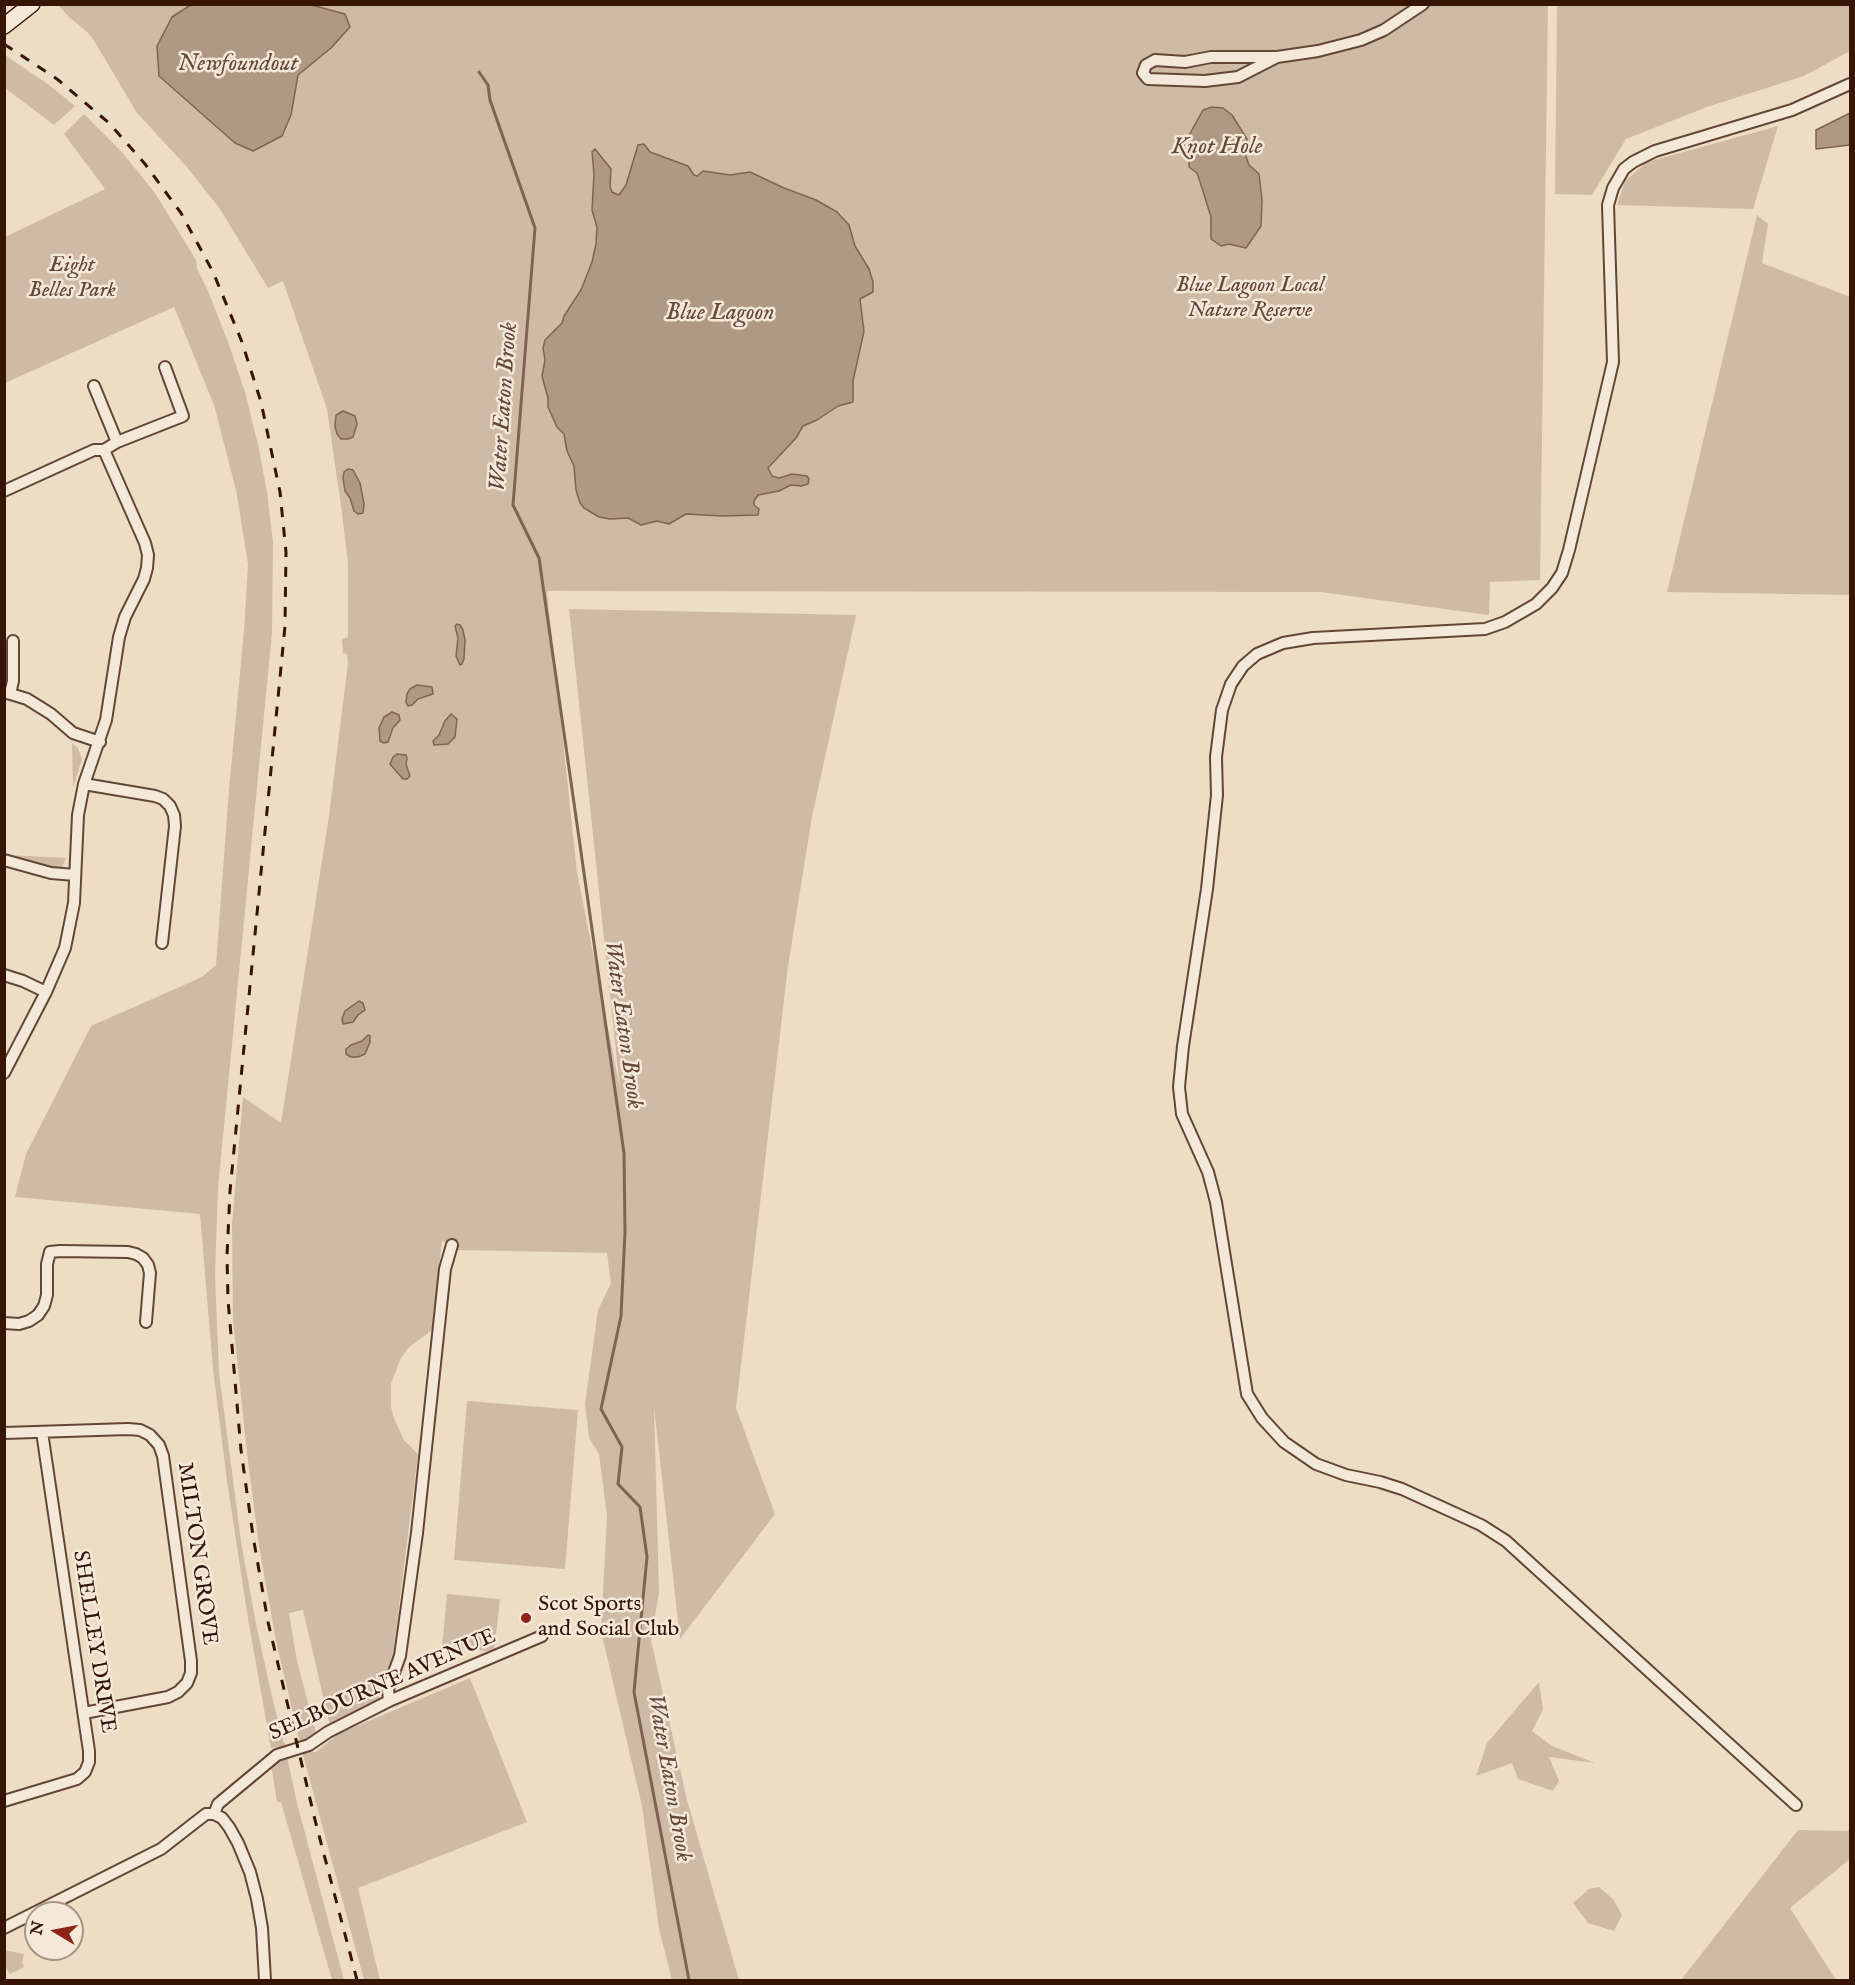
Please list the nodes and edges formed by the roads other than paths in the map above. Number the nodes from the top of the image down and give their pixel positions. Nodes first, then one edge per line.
1 (32, 4) edge
2 (1423, 4) edge
3 (4, 26) edge
4 (1277, 57) junction
5 (1851, 84) edge
6 (165, 366) dead end
7 (94, 387) dead end
8 (117, 442) junction
9 (105, 450) junction
10 (4, 491) edge
11 (13, 641) dead end
12 (7, 693) edge
13 (100, 742) junction
14 (84, 784) junction
15 (4, 860) edge
16 (75, 875) junction
17 (162, 943) dead end
18 (4, 975) edge
19 (46, 992) junction
20 (4, 1073) edge
21 (452, 1245) dead end
22 (146, 1322) dead end
23 (4, 1323) edge
24 (42, 1432) junction
25 (4, 1433) edge
26 (542, 1636) dead end
27 (389, 1701) junction
28 (84, 1713) junction
29 (4, 1801) edge
30 (1796, 1805) dead end
31 (214, 1814) junction
32 (4, 1929) edge
33 (266, 1980) edge

1 - 3 street
2 - 4 street
4 - 4 street
5 - 30 street
6 - 8 street
7 - 8 street
8 - 9 street
9 - 10 street
9 - 13 street
11 - 12 street
12 - 13 street
13 - 14 street
14 - 16 street
14 - 17 street
15 - 16 street
16 - 19 street
18 - 19 street
19 - 20 street
21 - 27 street
22 - 23 street
24 - 25 street, MILTON GROVE
24 - 28 street, SHELLEY DRIVE
24 - 28 street, MILTON GROVE
26 - 27 street, SELBOURNE AVENUE
27 - 31 street, SELBOURNE AVENUE
28 - 29 street, SHELLEY DRIVE
31 - 32 street, SELBOURNE AVENUE
31 - 33 street

